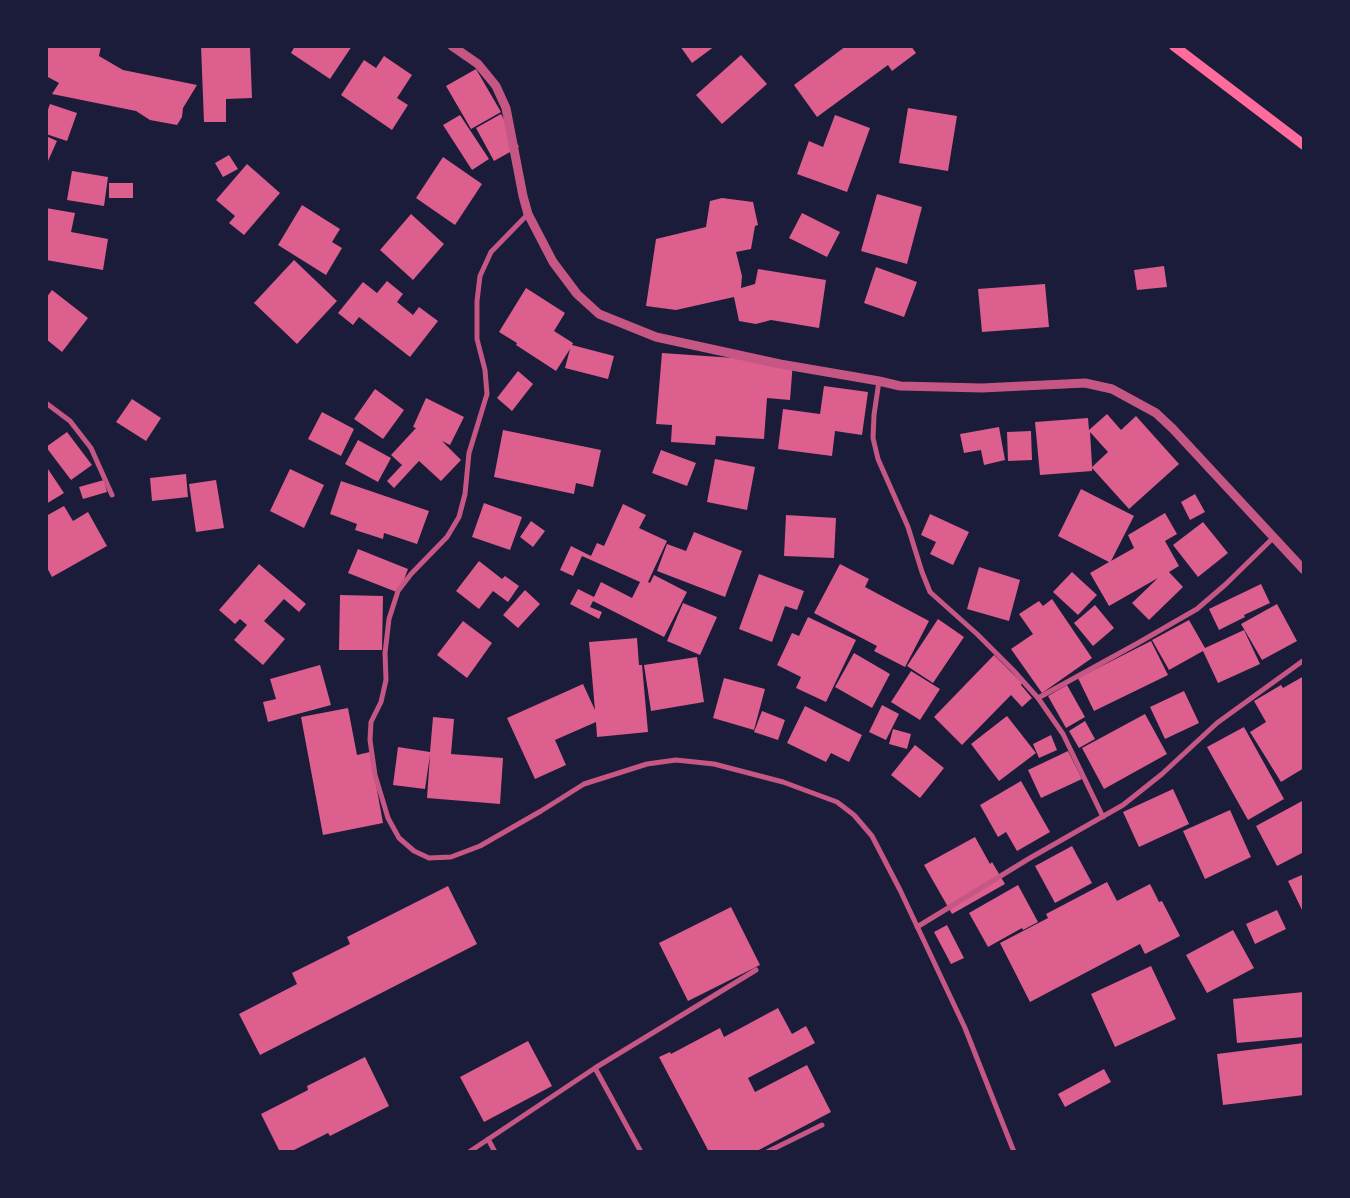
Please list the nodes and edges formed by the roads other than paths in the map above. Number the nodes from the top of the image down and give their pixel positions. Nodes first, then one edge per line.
1 (452, 46) edge
2 (1174, 46) edge
3 (1304, 145) edge
4 (528, 214) junction
5 (879, 381) junction
6 (46, 403) edge
7 (112, 495) dead end
8 (1274, 537) junction
9 (1304, 570) edge
10 (1304, 660) edge
11 (1038, 698) junction
12 (1103, 817) junction
13 (917, 927) junction
14 (756, 970) dead end
15 (595, 1068) junction
16 (822, 1125) dead end
17 (488, 1139) junction
18 (469, 1152) edge
19 (495, 1152) edge
20 (641, 1152) edge
21 (767, 1152) edge
22 (1014, 1152) edge

1 - 4 street
2 - 3 main road
4 - 5 street
4 - 13 street
5 - 8 street
5 - 11 street
6 - 7 street
8 - 9 street
8 - 11 street
10 - 12 street
11 - 12 street
12 - 13 street
13 - 22 street
14 - 15 street
15 - 17 street
15 - 20 street
16 - 21 street
17 - 18 street
17 - 19 street

